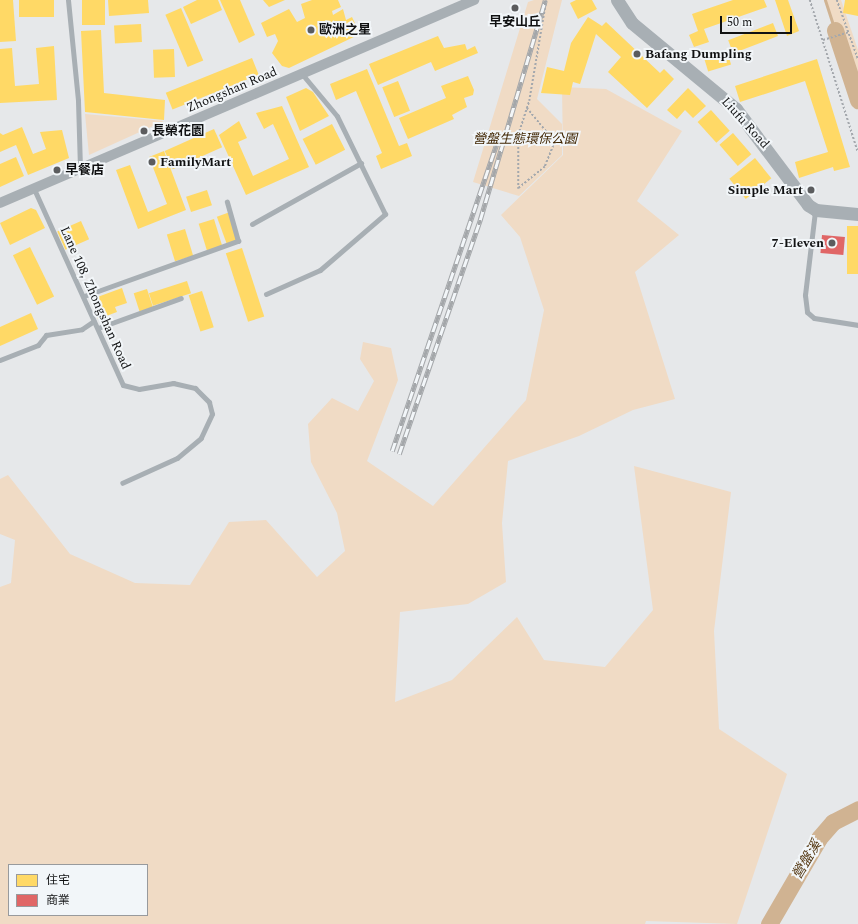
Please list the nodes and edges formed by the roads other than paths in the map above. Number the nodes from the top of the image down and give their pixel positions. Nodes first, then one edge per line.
1 (68, 0) edge
2 (474, 0) edge
3 (617, 0) edge
4 (454, 4) edge
5 (302, 74) junction
6 (361, 163) junction
7 (80, 168) junction
8 (34, 189) junction
9 (228, 202) dead end
10 (0, 203) edge
11 (816, 210) junction
12 (858, 214) edge
13 (252, 224) dead end
14 (266, 294) dead end
15 (84, 296) junction
16 (181, 298) dead end
17 (94, 321) junction
18 (858, 325) edge
19 (98, 328) junction
20 (0, 360) edge
21 (122, 483) dead end

1 - 7 lane
2 - 4 street, Zhongshan Road
3 - 11 street, Liufu Road
4 - 5 street, Zhongshan Road
5 - 6 lane
5 - 7 street, Zhongshan Road
6 - 13 lane
6 - 14 lane
7 - 8 street, Zhongshan Road
8 - 10 street, Zhongshan Road
8 - 15 lane, Lane 108, Zhongshan Road
9 - 15 lane
11 - 12 street
11 - 18 lane
15 - 17 lane, Lane 108, Zhongshan Road
16 - 19 lane
17 - 19 lane, Lane 108, Zhongshan Road
17 - 20 lane
19 - 21 lane, Lane 108, Zhongshan Road

